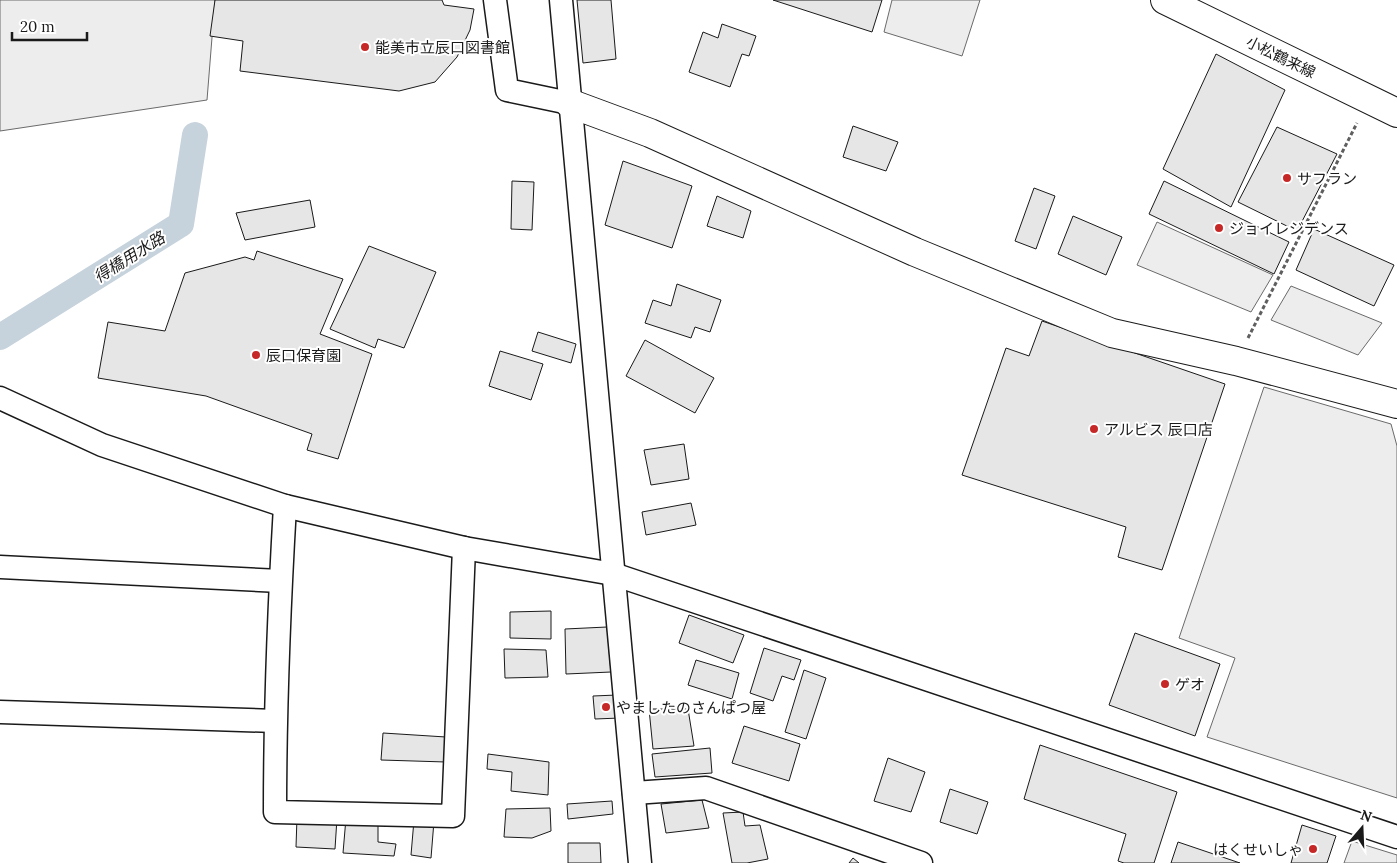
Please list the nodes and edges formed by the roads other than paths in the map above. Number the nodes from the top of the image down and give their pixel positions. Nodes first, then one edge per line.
1 (495, 0) edge
2 (561, 0) edge
3 (1165, 0) edge
4 (569, 102) junction
5 (1397, 113) edge
6 (0, 398) edge
7 (1397, 404) edge
8 (285, 506) junction
9 (464, 548) junction
10 (0, 567) edge
11 (613, 574) junction
12 (280, 580) junction
13 (0, 712) edge
14 (275, 721) junction
15 (634, 793) junction
16 (1397, 838) edge
17 (640, 863) edge
18 (921, 863) edge

1 - 4 street
2 - 4 street
3 - 5 street, 小松鶴来線
4 - 7 street
4 - 11 street
6 - 8 street
8 - 9 street
8 - 12 street
9 - 11 street
9 - 14 street
10 - 12 street
11 - 15 street
11 - 16 street
12 - 14 street
13 - 14 street
15 - 17 street
15 - 18 street

